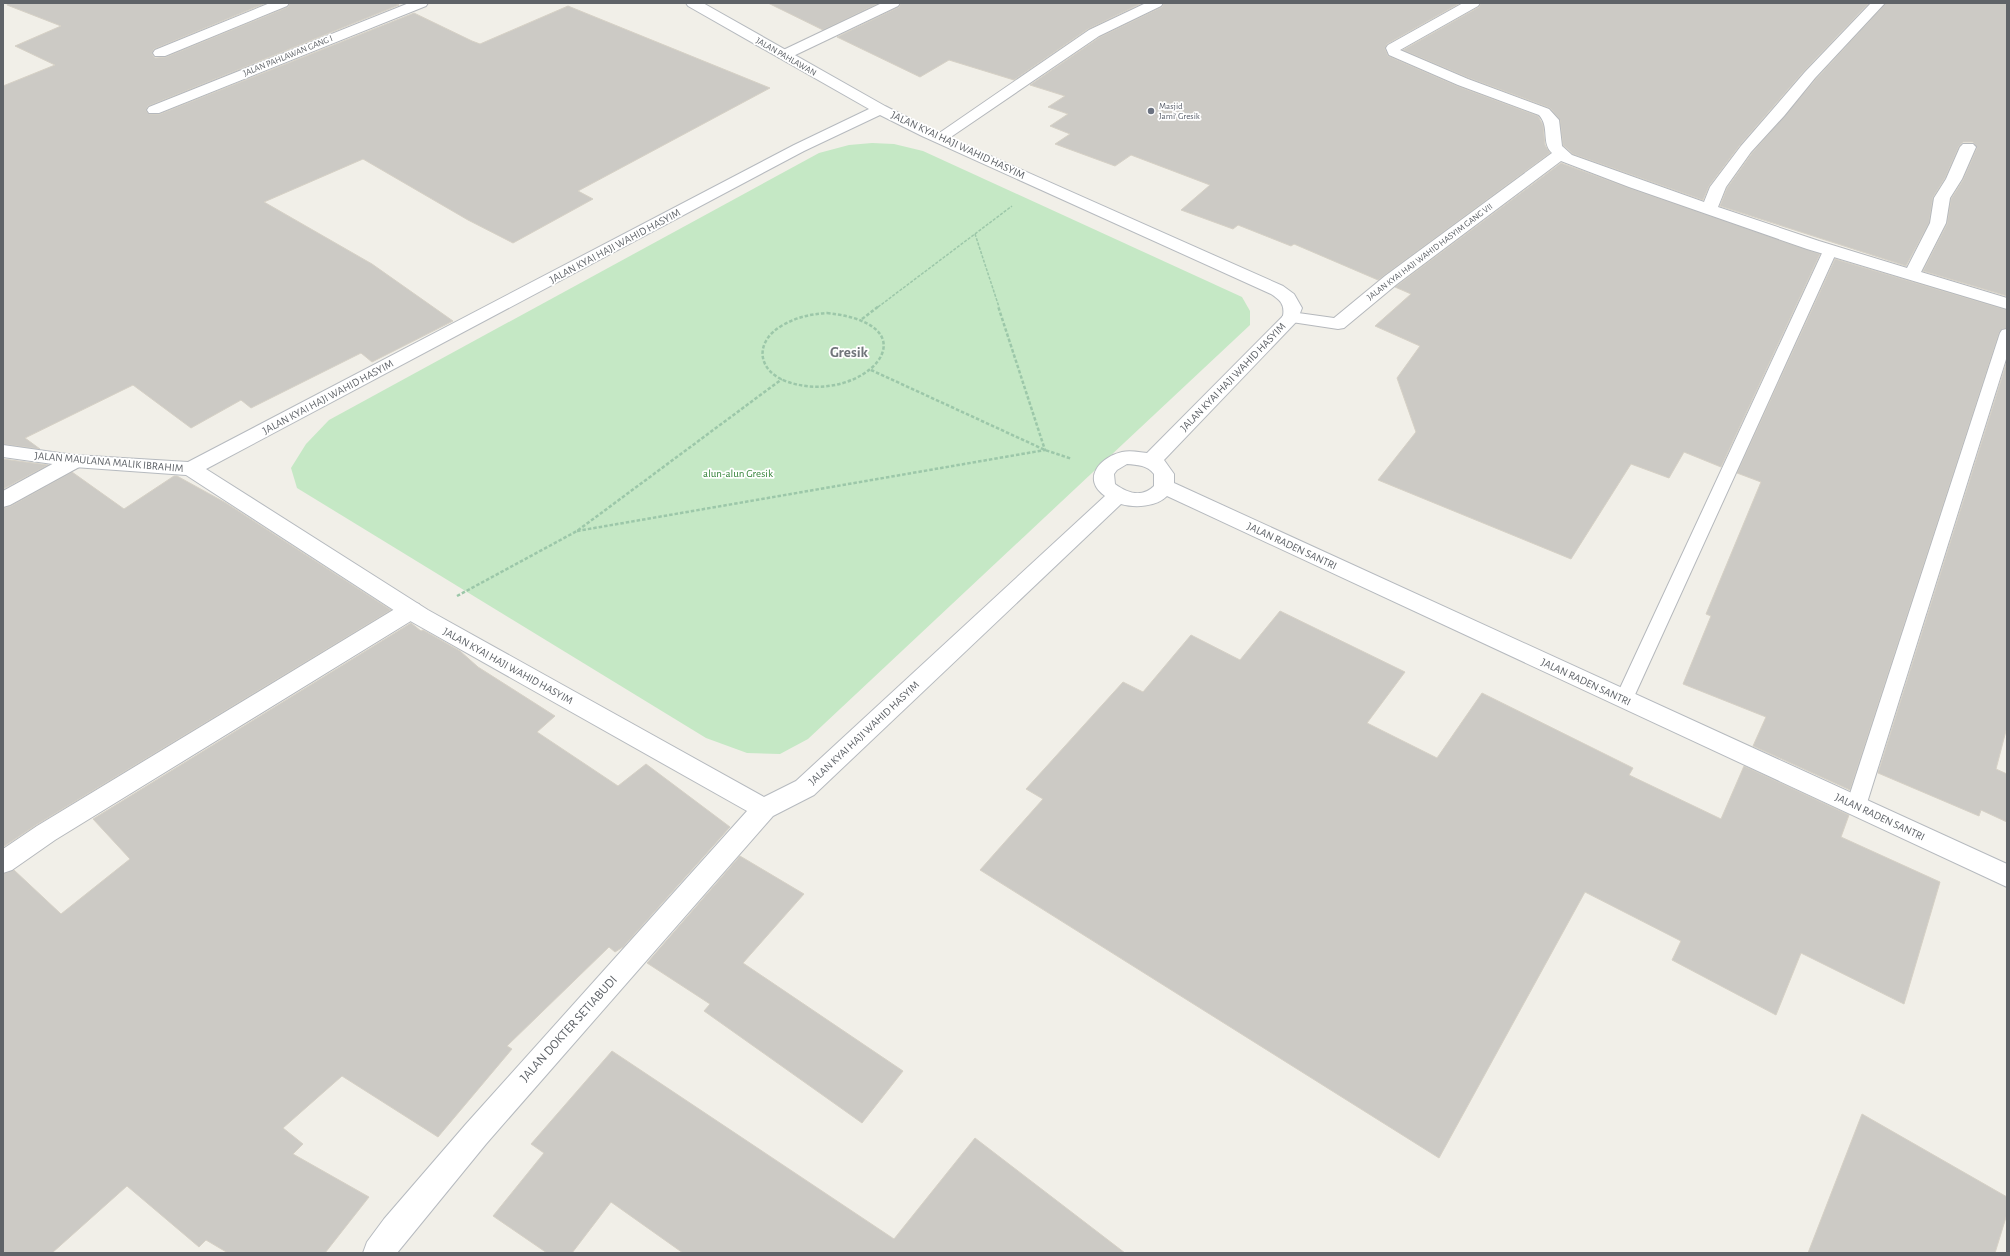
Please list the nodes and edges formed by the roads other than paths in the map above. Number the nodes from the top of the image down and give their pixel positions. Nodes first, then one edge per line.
1 (282, 3) edge
2 (421, 3) edge
3 (693, 3) edge
4 (893, 3) edge
5 (1156, 3) edge
6 (1473, 3) edge
7 (1878, 3) edge
8 (160, 53) dead end
9 (784, 55) junction
10 (880, 109) junction
11 (154, 110) dead end
12 (940, 138) junction
13 (1968, 147) dead end
14 (1560, 154) junction
15 (1710, 210) junction
16 (1830, 251) junction
17 (1911, 275) junction
18 (2007, 304) edge
19 (1291, 318) junction
20 (2007, 333) edge
21 (3, 451) edge
22 (74, 461) junction
23 (1151, 461) junction
24 (191, 469) junction
25 (1165, 487) junction
26 (1117, 496) junction
27 (3, 500) edge
28 (416, 613) junction
29 (1624, 699) junction
30 (1856, 806) junction
31 (764, 809) junction
32 (3, 862) edge
33 (2007, 876) edge
34 (378, 1253) edge

1 - 8 street
2 - 11 street, JALAN PAHLAWAN GANG I
3 - 9 street, JALAN PAHLAWAN
4 - 9 street
5 - 12 street
6 - 14 street
7 - 15 street
9 - 10 street, JALAN PAHLAWAN
10 - 12 street, JALAN KYAI HAJI WAHID HASYIM
10 - 24 street, JALAN KYAI HAJI WAHID HASYIM
12 - 19 street, JALAN KYAI HAJI WAHID HASYIM
13 - 17 street
14 - 15 street
14 - 19 street, JALAN KYAI HAJI WAHID HASYIM GANG VII
15 - 16 street
16 - 17 street
16 - 29 lane
17 - 18 street
19 - 23 street, JALAN KYAI HAJI WAHID HASYIM
20 - 30 lane
21 - 22 street, JALAN MAULANA MALIK IBRAHIM
22 - 24 street, JALAN MAULANA MALIK IBRAHIM
22 - 27 street
23 - 25 street
23 - 26 street
24 - 28 street, JALAN KYAI HAJI WAHID HASYIM
25 - 26 street
25 - 29 street, JALAN RADEN SANTRI
26 - 31 street, JALAN KYAI HAJI WAHID HASYIM
28 - 31 street, JALAN KYAI HAJI WAHID HASYIM
28 - 32 street
29 - 30 street, JALAN RADEN SANTRI
30 - 33 street, JALAN RADEN SANTRI
31 - 34 street, JALAN DOKTER SETIABUDI

